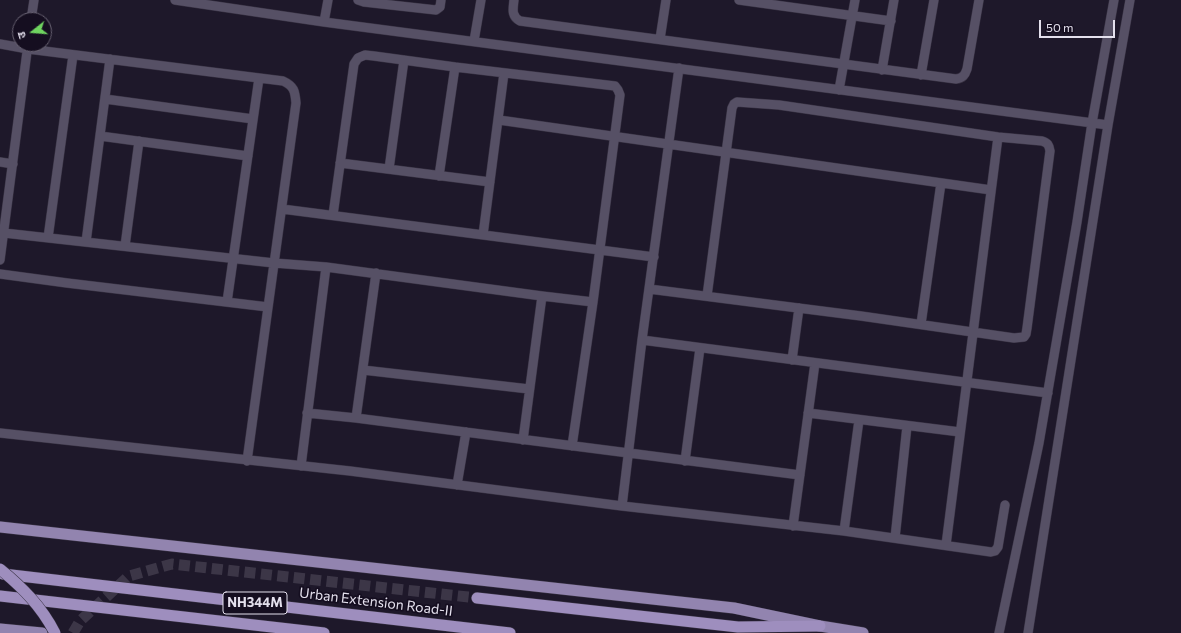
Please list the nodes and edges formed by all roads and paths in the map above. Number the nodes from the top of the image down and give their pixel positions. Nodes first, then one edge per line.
1 (34, 0) edge
2 (175, 0) edge
3 (328, 0) edge
4 (358, 0) edge
5 (441, 0) edge
6 (481, 0) edge
7 (514, 0) edge
8 (666, 0) edge
9 (739, 0) edge
10 (855, 0) edge
11 (894, 0) edge
12 (934, 0) edge
13 (979, 0) edge
14 (1114, 0) edge
15 (1130, 0) edge
16 (32, 12) edge
17 (852, 15) junction
18 (891, 21) junction
19 (324, 22) junction
20 (660, 39) junction
21 (474, 41) junction
22 (0, 44) edge
23 (12, 45) edge
24 (52, 51) edge
25 (27, 52) edge
26 (73, 55) junction
27 (110, 59) junction
28 (404, 60) junction
29 (843, 65) junction
30 (455, 67) junction
31 (679, 68) junction
32 (882, 70) junction
33 (504, 73) junction
34 (921, 75) junction
35 (259, 78) junction
36 (839, 90) junction
37 (105, 99) junction
38 (253, 119) junction
39 (499, 120) junction
40 (1092, 123) junction
41 (1108, 125) junction
42 (100, 136) junction
43 (614, 136) junction
44 (998, 137) junction
45 (139, 141) junction
46 (669, 144) junction
47 (726, 153) junction
48 (248, 156) junction
49 (0, 162) edge
50 (340, 163) junction
51 (13, 164) junction
52 (389, 169) junction
53 (439, 176) junction
54 (490, 182) junction
55 (941, 183) junction
56 (991, 190) junction
57 (4, 206) edge
58 (282, 209) junction
59 (333, 215) junction
60 (4, 233) junction
61 (483, 235) junction
62 (48, 238) junction
63 (86, 242) junction
64 (125, 246) junction
65 (599, 250) junction
66 (654, 257) junction
67 (234, 258) junction
68 (0, 260) edge
69 (274, 262) junction
70 (326, 266) junction
71 (376, 273) junction
72 (0, 274) edge
73 (649, 289) junction
74 (542, 296) junction
75 (707, 296) junction
76 (227, 302) junction
77 (593, 302) junction
78 (268, 307) junction
79 (799, 308) junction
80 (921, 324) junction
81 (973, 332) junction
82 (642, 340) junction
83 (700, 348) junction
84 (792, 360) junction
85 (815, 363) junction
86 (363, 370) junction
87 (966, 383) junction
88 (529, 389) junction
89 (1048, 393) junction
90 (307, 413) junction
91 (808, 413) junction
92 (356, 418) junction
93 (859, 420) junction
94 (907, 426) junction
95 (466, 432) junction
96 (960, 432) junction
97 (0, 433) edge
98 (523, 440) junction
99 (572, 446) junction
100 (629, 454) junction
101 (247, 461) junction
102 (685, 461) junction
103 (301, 466) junction
104 (800, 475) junction
105 (457, 485) junction
106 (1004, 505) dead end
107 (622, 506) junction
108 (793, 526) junction
109 (0, 527) edge
110 (844, 531) junction
111 (895, 538) junction
112 (946, 545) junction
113 (0, 569) edge
114 (0, 574) edge
115 (0, 596) edge
116 (477, 598) tunnel mouth
117 (820, 626) junction
118 (738, 627) junction
119 (0, 629) edge
120 (42, 633) edge
121 (55, 633) edge
122 (324, 633) edge
123 (510, 633) edge
124 (772, 633) edge
125 (863, 633) edge
126 (999, 633) edge
127 (1028, 633) edge

1 - 16 street
2 - 19 street
3 - 19 street
4 - 5 street
6 - 21 street
7 - 20 street
8 - 20 street
9 - 17 street
10 - 17 street
11 - 18 street
12 - 34 street
13 - 34 street
14 - 40 street
15 - 41 street
17 - 18 street
17 - 29 street
18 - 32 street
19 - 21 street
20 - 29 street
21 - 31 street
22 - 23 street
24 - 26 street
25 - 51 street
26 - 27 street
26 - 62 street
27 - 35 street
27 - 37 street
28 - 30 street
28 - 50 street
28 - 52 street
29 - 32 street
29 - 36 street
30 - 33 street
30 - 53 street
31 - 36 street
31 - 46 street
32 - 34 street
33 - 39 street
33 - 43 street
35 - 38 street
35 - 58 street
36 - 40 street
37 - 38 street
37 - 42 street
38 - 48 street
39 - 43 street
39 - 54 street
40 - 41 street
40 - 89 street
41 - 127 street
42 - 45 street
42 - 63 street
43 - 46 street
43 - 65 street
44 - 47 street
44 - 56 street
44 - 81 street
45 - 48 street
45 - 64 street
46 - 47 street
46 - 66 street
47 - 55 street
47 - 75 street
48 - 67 street
49 - 51 street
50 - 52 street
50 - 59 street
51 - 57 street
52 - 53 street
53 - 54 street
54 - 61 street
55 - 56 street
55 - 80 street
56 - 81 street
57 - 60 street
58 - 59 street
58 - 69 street
59 - 61 street
60 - 62 street
60 - 68 street
61 - 65 street
62 - 63 street
63 - 64 street
64 - 67 street
65 - 66 street
65 - 77 street
66 - 73 street
67 - 69 street
67 - 76 street
69 - 70 street
69 - 78 street
70 - 71 street
70 - 90 street
71 - 74 street
71 - 86 street
72 - 76 street
73 - 75 street
73 - 82 street
74 - 77 street
74 - 88 street
75 - 79 street
76 - 78 street
77 - 99 street
78 - 101 street
79 - 80 street
79 - 84 street
80 - 81 street
81 - 87 street
82 - 83 street
82 - 100 street
83 - 84 street
83 - 102 street
84 - 85 street
85 - 87 street
85 - 91 street
86 - 88 street
86 - 92 street
87 - 89 street
87 - 96 street
88 - 98 street
89 - 126 street
90 - 92 street
90 - 103 street
91 - 93 street
91 - 104 street
92 - 95 street
93 - 94 street
93 - 110 street
94 - 96 street
94 - 111 street
95 - 98 street
95 - 105 street
96 - 112 street
97 - 101 street
98 - 99 street
99 - 100 street
100 - 102 street
100 - 107 street
101 - 103 street
102 - 104 street
103 - 105 street
104 - 108 street
105 - 107 street
106 - 112 street
107 - 108 street
108 - 110 street
109 - 117 main road
110 - 111 street
111 - 112 street
113 - 121 highway, bridge
114 - 123 highway, Urban Extension Road-II / NH344M
115 - 122 highway, NH344M
116 - 118 highway
117 - 118 highway
117 - 125 main road
118 - 124 highway
119 - 120 main road

